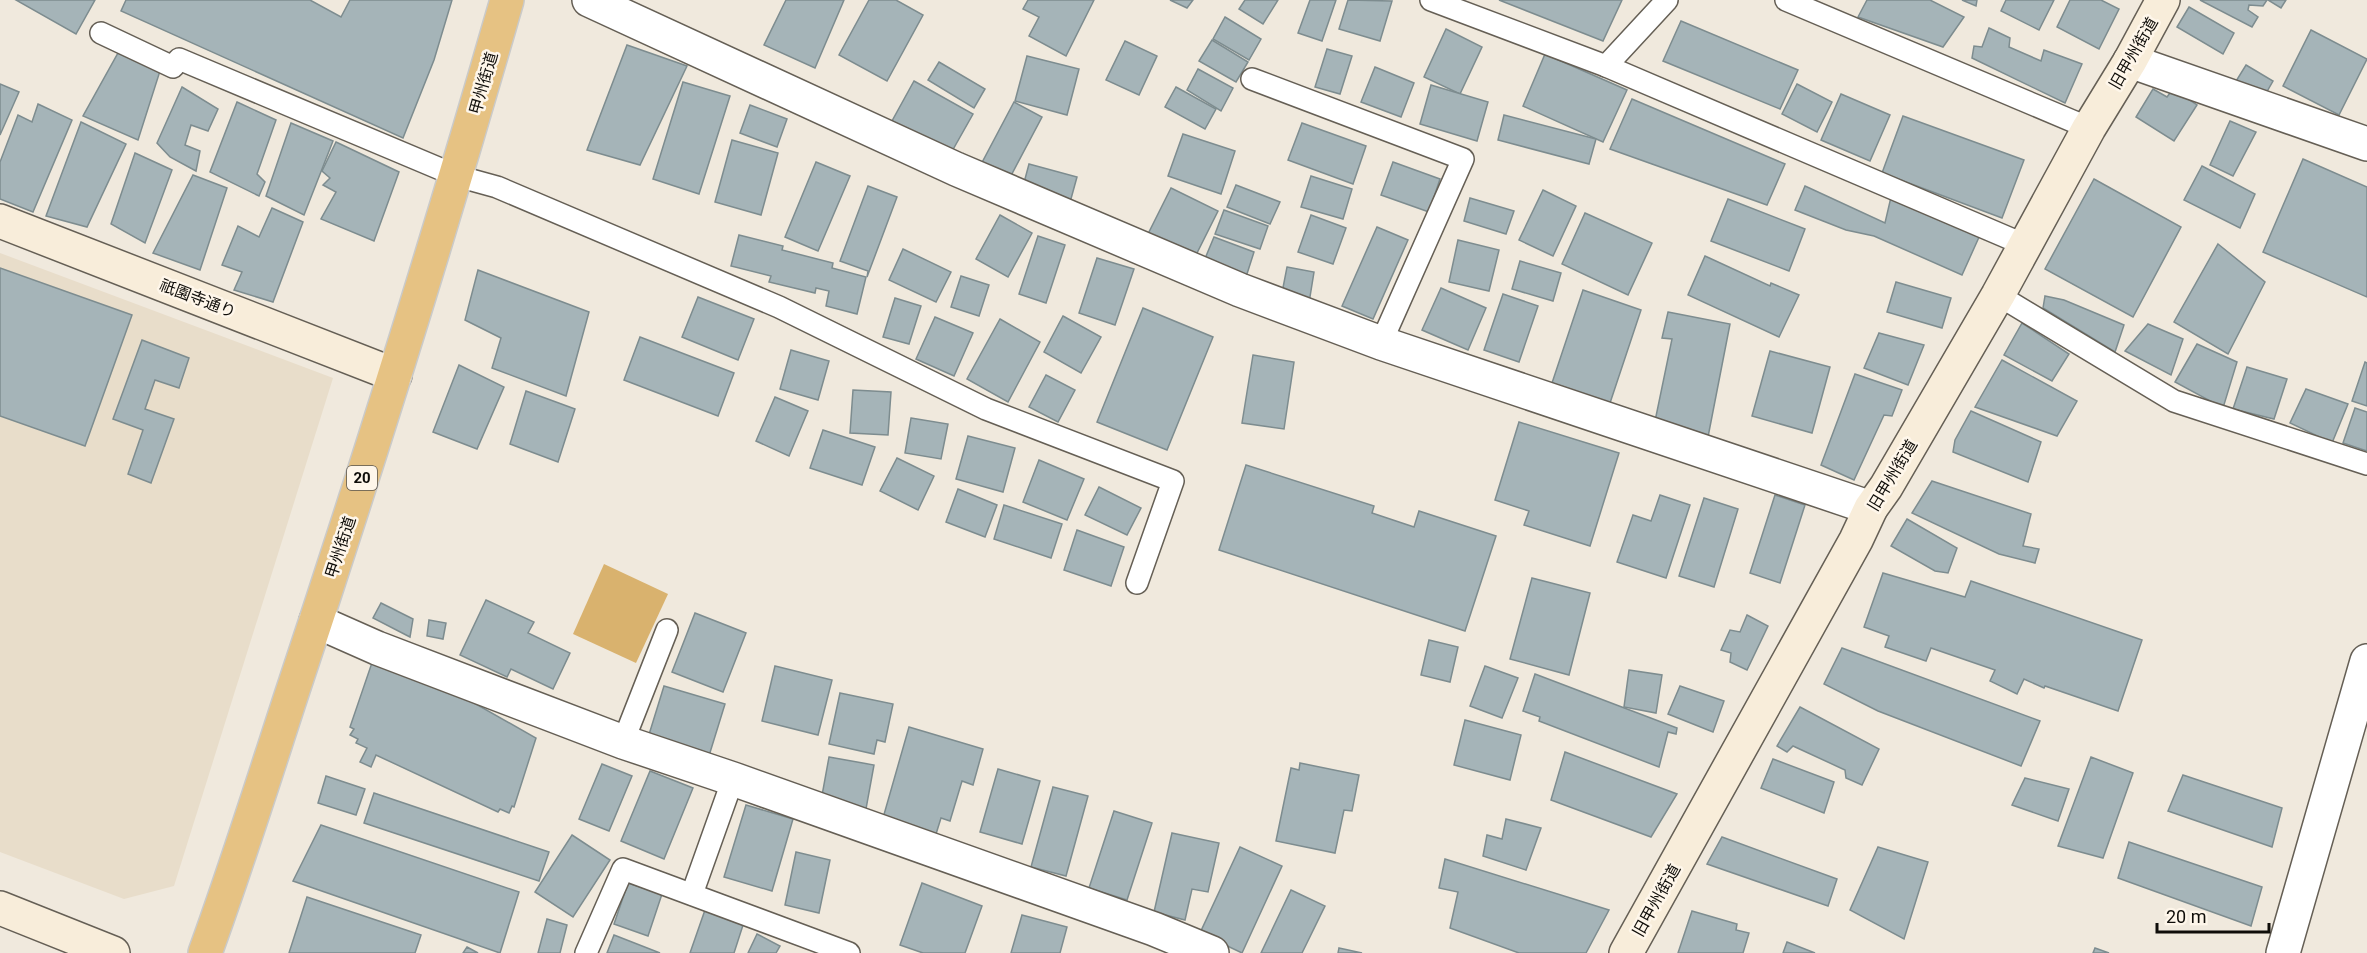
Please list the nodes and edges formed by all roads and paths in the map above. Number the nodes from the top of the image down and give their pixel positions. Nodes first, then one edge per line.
1 (507, 0) edge
2 (589, 0) edge
3 (1431, 0) edge
4 (1667, 0) edge
5 (1786, 0) edge
6 (2163, 0) edge
7 (101, 33) dead end
8 (2130, 61) junction
9 (1605, 66) junction
10 (1252, 79) dead end
11 (2089, 128) junction
12 (2367, 144) edge
13 (457, 176) junction
14 (0, 221) edge
15 (2025, 245) junction
16 (1998, 295) junction
17 (1381, 343) junction
18 (395, 375) junction
19 (2367, 464) edge
20 (1871, 508) junction
21 (1137, 584) dead end
22 (316, 621) junction
23 (667, 630) dead end
24 (2367, 660) edge
25 (623, 742) junction
26 (733, 779) junction
27 (692, 894) junction
28 (0, 908) edge
29 (112, 953) edge
30 (205, 953) edge
31 (586, 953) edge
32 (849, 953) edge
33 (1212, 953) edge
34 (1626, 953) edge
35 (2283, 953) edge

1 - 13 highway, 甲州街道 / 20
2 - 17 street
3 - 9 lane
4 - 9 lane
5 - 11 lane
6 - 8 main road, 旧甲州街道
7 - 13 lane
8 - 11 main road, 旧甲州街道
8 - 12 street
9 - 15 lane
10 - 17 lane
11 - 15 main road, 旧甲州街道
13 - 18 highway, 甲州街道 / 20
13 - 21 lane
14 - 18 main road, 祇園寺通り
15 - 16 main road, 旧甲州街道
16 - 19 lane
16 - 20 main road, 旧甲州街道
17 - 20 street
18 - 22 highway, 甲州街道 / 20
20 - 34 main road, 旧甲州街道
22 - 25 street
22 - 30 highway, 甲州街道 / 20
23 - 25 lane
24 - 35 street
25 - 26 street
26 - 27 lane
26 - 33 street
27 - 31 lane
27 - 32 lane
28 - 29 main road

